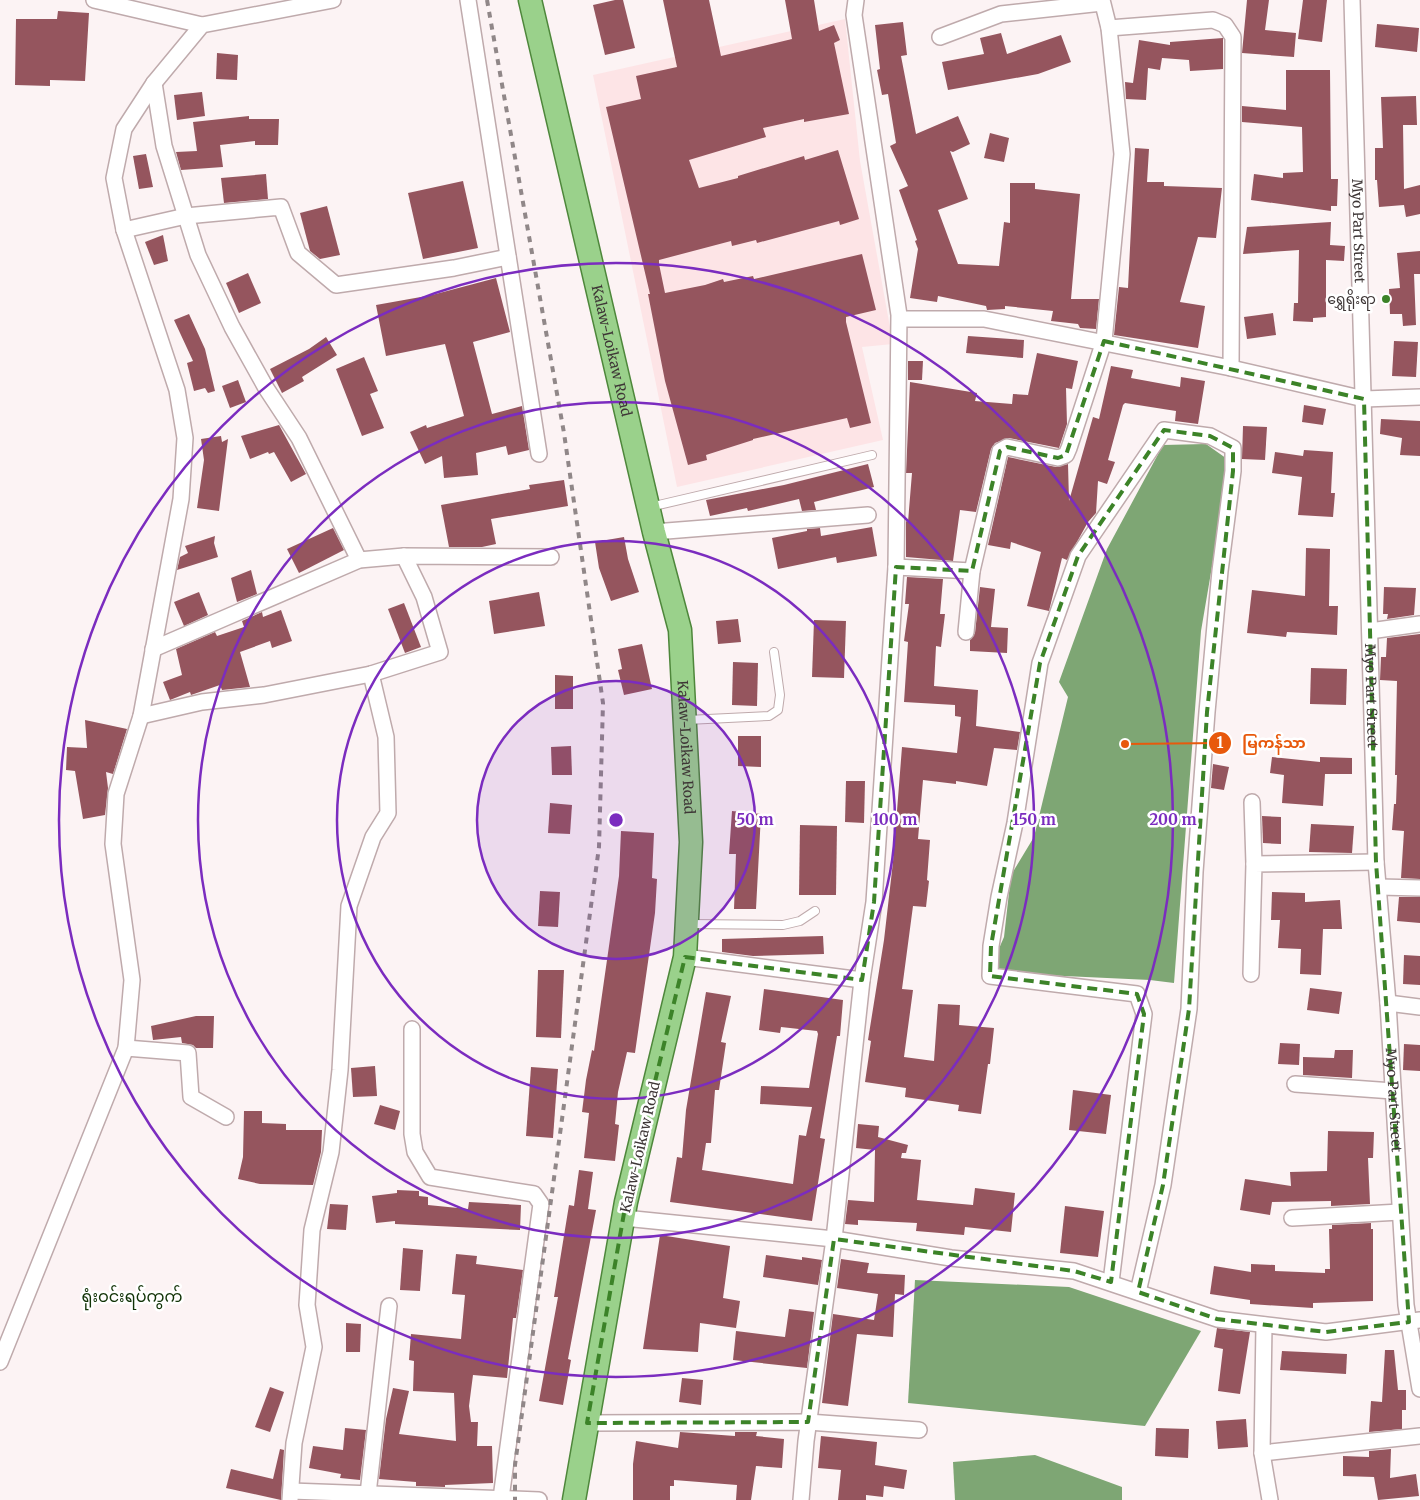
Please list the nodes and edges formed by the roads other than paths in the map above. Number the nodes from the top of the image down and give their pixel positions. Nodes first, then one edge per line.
1 (94, 0) edge
2 (333, 0) edge
3 (468, 0) edge
4 (856, 0) edge
5 (1352, 0) edge
6 (1102, 1) edge
7 (528, 4) edge
8 (202, 26) junction
9 (1109, 28) junction
10 (940, 37) dead end
11 (154, 83) junction
12 (186, 216) junction
13 (124, 230) junction
14 (508, 257) junction
15 (900, 319) junction
16 (1104, 341) junction
17 (1231, 368) junction
18 (1420, 397) edge
19 (1364, 399) junction
20 (539, 454) dead end
21 (872, 455) dead end
22 (648, 508) junction
23 (868, 515) dead end
24 (654, 532) junction
25 (404, 556) junction
26 (551, 557) dead end
27 (359, 560) junction
28 (896, 567) junction
29 (972, 571) junction
30 (1420, 624) edge
31 (1370, 631) junction
32 (966, 632) dead end
33 (153, 650) junction
34 (774, 652) dead end
35 (371, 674) junction
36 (141, 716) junction
37 (685, 720) junction
38 (1252, 802) dead end
39 (1376, 862) junction
40 (1254, 864) junction
41 (1380, 887) junction
42 (1420, 888) edge
43 (815, 911) dead end
44 (687, 924) junction
45 (685, 957) junction
46 (1251, 974) dead end
47 (862, 980) junction
48 (1388, 1003) junction
49 (1420, 1006) edge
50 (412, 1029) dead end
51 (126, 1048) junction
52 (1295, 1084) dead end
53 (1393, 1090) junction
54 (226, 1117) dead end
55 (1400, 1212) junction
56 (624, 1218) junction
57 (1292, 1218) dead end
58 (834, 1239) junction
59 (1111, 1282) junction
60 (1138, 1292) junction
61 (389, 1306) dead end
62 (1414, 1321) edge
63 (1264, 1325) junction
64 (0, 1362) edge
65 (1420, 1389) edge
66 (808, 1422) junction
67 (587, 1423) junction
68 (919, 1430) dead end
69 (1420, 1436) edge
70 (1262, 1453) junction
71 (368, 1494) junction
72 (290, 1496) edge
73 (501, 1498) junction
74 (539, 1500) edge
75 (574, 1500) edge
76 (801, 1500) edge
77 (1270, 1500) edge

1 - 8 street
2 - 8 street
3 - 14 street
4 - 15 street
5 - 19 street, Myo Part Street
6 - 9 street
6 - 10 street
7 - 22 main road, Kalaw-Loikaw Road
8 - 11 street
9 - 16 street
9 - 17 street
11 - 12 street
11 - 13 street
12 - 13 street
12 - 14 street
12 - 27 street
13 - 33 street
14 - 20 street
15 - 16 street
15 - 28 street
16 - 17 street
16 - 29 street
17 - 19 street
18 - 19 street
19 - 31 street, Myo Part Street
21 - 22 lane
22 - 24 main road, Kalaw-Loikaw Road
23 - 24 street
24 - 37 main road, Kalaw-Loikaw Road
25 - 26 street
25 - 27 street
25 - 35 street
27 - 33 street
28 - 29 street
28 - 47 street
29 - 32 street
30 - 31 street
31 - 39 street, Myo Part Street
33 - 36 street
34 - 37 lane
35 - 36 street
35 - 72 street
36 - 51 street
37 - 44 main road, Kalaw-Loikaw Road
38 - 40 street
39 - 40 street
39 - 41 street, Myo Part Street
40 - 46 street
41 - 42 street
41 - 48 street, Myo Part Street
43 - 44 lane
44 - 45 main road, Kalaw-Loikaw Road
45 - 47 street
45 - 56 main road, Kalaw-Loikaw Road
47 - 58 street
48 - 49 street
48 - 53 street, Myo Part Street
50 - 73 street
51 - 54 street
51 - 64 street
52 - 53 street
53 - 55 street, Myo Part Street
55 - 57 street
55 - 62 street, Myo Part Street
56 - 58 street
56 - 67 main road, Kalaw-Loikaw Road
58 - 59 street
58 - 66 street
59 - 60 street
59 - 60 street
60 - 63 street
61 - 71 street
62 - 63 street
62 - 65 street, Myo Part Street
63 - 70 street
66 - 67 street
66 - 68 street
66 - 76 street
67 - 75 main road, Kalaw-Loikaw Road
69 - 70 street
70 - 77 street
71 - 72 street
71 - 73 street
73 - 74 street

